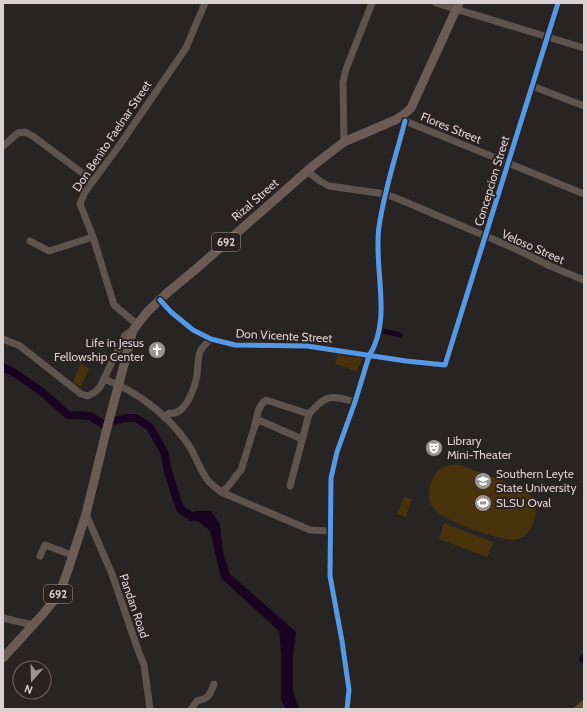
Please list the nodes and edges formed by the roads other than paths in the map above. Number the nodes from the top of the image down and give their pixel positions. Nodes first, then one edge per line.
1 (205, 3) edge
2 (372, 3) edge
3 (436, 3) edge
4 (558, 3) edge
5 (457, 6) edge
6 (547, 37) junction
7 (584, 48) edge
8 (532, 86) junction
9 (584, 106) edge
10 (404, 119) junction
11 (344, 142) junction
12 (3, 146) edge
13 (508, 163) junction
14 (307, 171) junction
15 (93, 181) junction
16 (385, 194) junction
17 (584, 194) edge
18 (93, 237) junction
19 (486, 237) junction
20 (30, 242) dead end
21 (584, 280) edge
22 (160, 300) junction
23 (136, 328) junction
24 (211, 338) junction
25 (3, 339) edge
26 (369, 356) junction
27 (445, 366) joint
28 (104, 379) junction
29 (355, 402) junction
30 (309, 414) junction
31 (164, 417) junction
32 (255, 425) junction
33 (302, 439) junction
34 (290, 486) dead end
35 (221, 492) junction
36 (86, 514) junction
37 (330, 531) junction
38 (72, 555) junction
39 (40, 556) dead end
40 (3, 618) edge
41 (33, 625) junction
42 (3, 658) edge
43 (214, 684) dead end
44 (150, 709) edge
45 (190, 709) edge
46 (347, 709) edge

1 - 15 street, Don Benito Faelnar Street
2 - 11 street
3 - 5 street
4 - 6 street, Concepcion Street
5 - 6 street
5 - 10 main road, Rizal Street / 692
6 - 7 street
6 - 8 street, Concepcion Street
8 - 9 street
8 - 13 street, Concepcion Street
10 - 11 main road, Rizal Street / 692
10 - 13 street, Flores Street
10 - 16 street
11 - 14 main road, Rizal Street / 692
12 - 15 street
13 - 17 street, Flores Street
13 - 19 street, Concepcion Street
14 - 16 street, Veloso Street
14 - 22 main road, Rizal Street / 692
15 - 18 street, Don Benito Faelnar Street
16 - 19 street, Veloso Street
16 - 26 street
18 - 20 street
18 - 23 street, Don Benito Faelnar Street
19 - 21 street, Veloso Street
19 - 27 street, Concepcion Street
22 - 23 main road, Rizal Street / 692
22 - 24 street, Don Vicente Street
23 - 28 street
23 - 36 main road, Rizal Street / 692, bridge
24 - 26 street, Don Vicente Street
24 - 31 street
25 - 28 street
26 - 27 street, Don Vicente Street
26 - 29 street
28 - 31 street
29 - 30 street
29 - 37 street
30 - 32 street
30 - 33 street
31 - 35 street
32 - 33 street
32 - 35 street
33 - 34 street
35 - 37 street
36 - 38 main road, 692
36 - 44 street, Pandan Road
37 - 46 street
38 - 39 street
38 - 41 main road, 692
40 - 41 street
41 - 42 main road, 692
43 - 45 street

